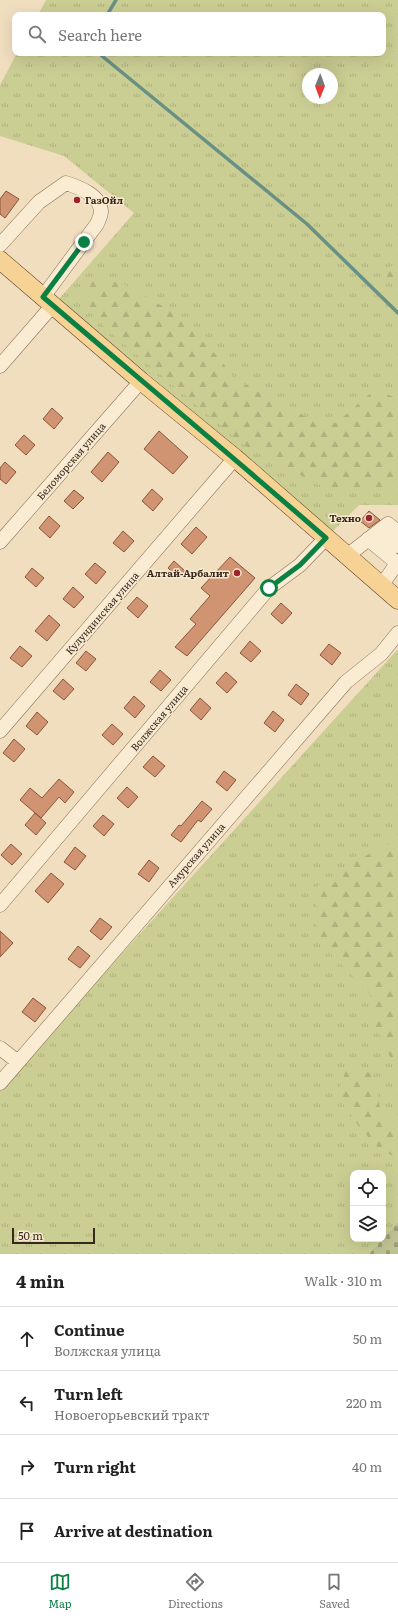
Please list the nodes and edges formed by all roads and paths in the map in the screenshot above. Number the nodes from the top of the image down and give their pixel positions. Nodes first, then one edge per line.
1 (0, 244) edge
2 (0, 260) edge
3 (48, 301) junction
4 (0, 366) edge
5 (141, 381) junction
6 (235, 458) junction
7 (398, 532) edge
8 (374, 535) junction
9 (326, 538) junction
10 (0, 542) edge
11 (398, 546) edge
12 (347, 556) junction
13 (398, 562) edge
14 (381, 586) junction
15 (398, 600) edge
16 (398, 633) edge
17 (0, 731) edge
18 (0, 905) edge
19 (0, 1048) edge
20 (18, 1062) junction
21 (0, 1083) edge

1 - 3 street
2 - 3 main road
3 - 4 street
3 - 5 main road
5 - 6 main road
5 - 10 street, Беломорская улица
6 - 9 main road
6 - 17 street, Кулундинская улица
7 - 8 street
8 - 11 street
8 - 12 street
8 - 13 street
9 - 12 main road
9 - 18 street, Волжская улица
12 - 14 main road
13 - 14 street
14 - 15 main road
16 - 20 street, Амурская улица
19 - 20 street
20 - 21 street, Амурская улица

